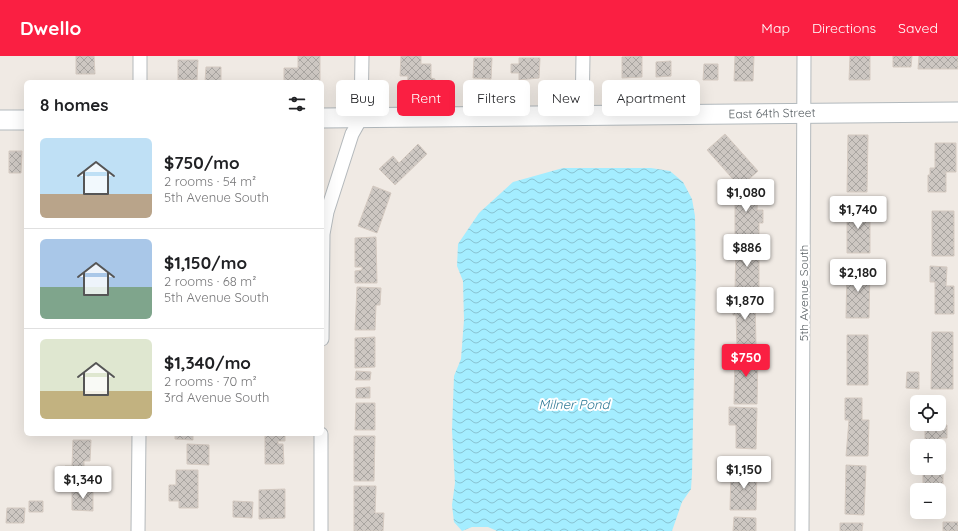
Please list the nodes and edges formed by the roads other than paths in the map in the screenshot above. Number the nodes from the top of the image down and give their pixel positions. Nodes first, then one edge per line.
1 (140, 56) edge
2 (362, 56) edge
3 (583, 56) edge
4 (804, 56) edge
5 (140, 80) edge
6 (583, 80) edge
7 (804, 112) junction
8 (958, 112) edge
9 (594, 115) edge
10 (538, 116) edge
11 (324, 118) edge
12 (361, 118) junction
13 (0, 120) edge
14 (24, 120) edge
15 (324, 227) edge
16 (139, 436) edge
17 (321, 436) edge
18 (138, 531) edge
19 (321, 531) edge
20 (802, 531) edge

1 - 5 street
2 - 12 street
3 - 6 street
4 - 7 street, 5th Avenue South
7 - 8 street, East 64th Street
7 - 9 street, East 64th Street
7 - 20 street, 5th Avenue South
10 - 12 street, East 64th Street
11 - 12 street, East 64th Street
12 - 15 street
13 - 14 street
16 - 18 street
17 - 19 street

